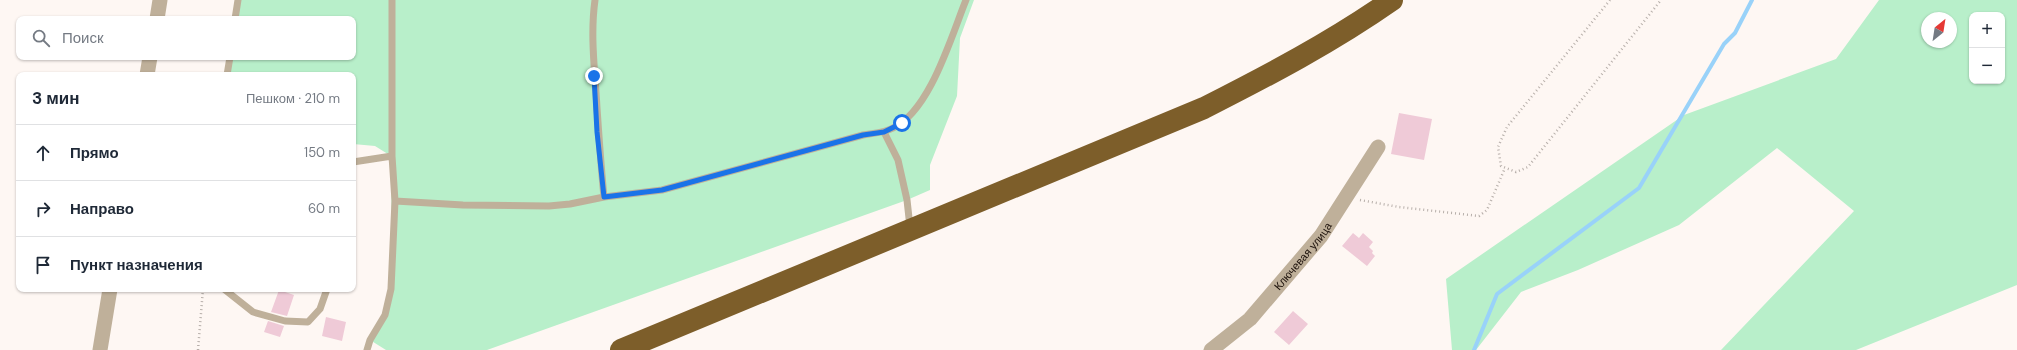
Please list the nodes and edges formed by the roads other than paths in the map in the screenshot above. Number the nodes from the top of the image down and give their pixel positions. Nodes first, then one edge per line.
1 (160, 0) edge
2 (238, 0) edge
3 (392, 0) edge
4 (594, 0) edge
5 (966, 0) edge
6 (1392, 0) edge
7 (157, 16) edge
8 (235, 16) edge
9 (150, 60) edge
10 (230, 60) edge
11 (148, 72) edge
12 (228, 72) edge
13 (884, 132) junction
14 (1378, 147) dead end
15 (392, 156) junction
16 (356, 162) edge
17 (604, 197) junction
18 (395, 200) junction
19 (910, 231) junction
20 (110, 292) edge
21 (228, 292) edge
22 (325, 292) edge
23 (100, 350) edge
24 (367, 350) edge
25 (621, 350) edge
26 (1211, 350) edge

1 - 7 street
2 - 8 lane
3 - 15 lane
4 - 17 lane
5 - 13 lane
6 - 19 highway
9 - 11 street
10 - 12 lane
13 - 17 lane
13 - 19 lane
14 - 26 street, Ключевая улица
15 - 16 lane
15 - 18 lane
17 - 18 lane
18 - 24 lane
19 - 25 highway
20 - 23 street
21 - 22 lane

